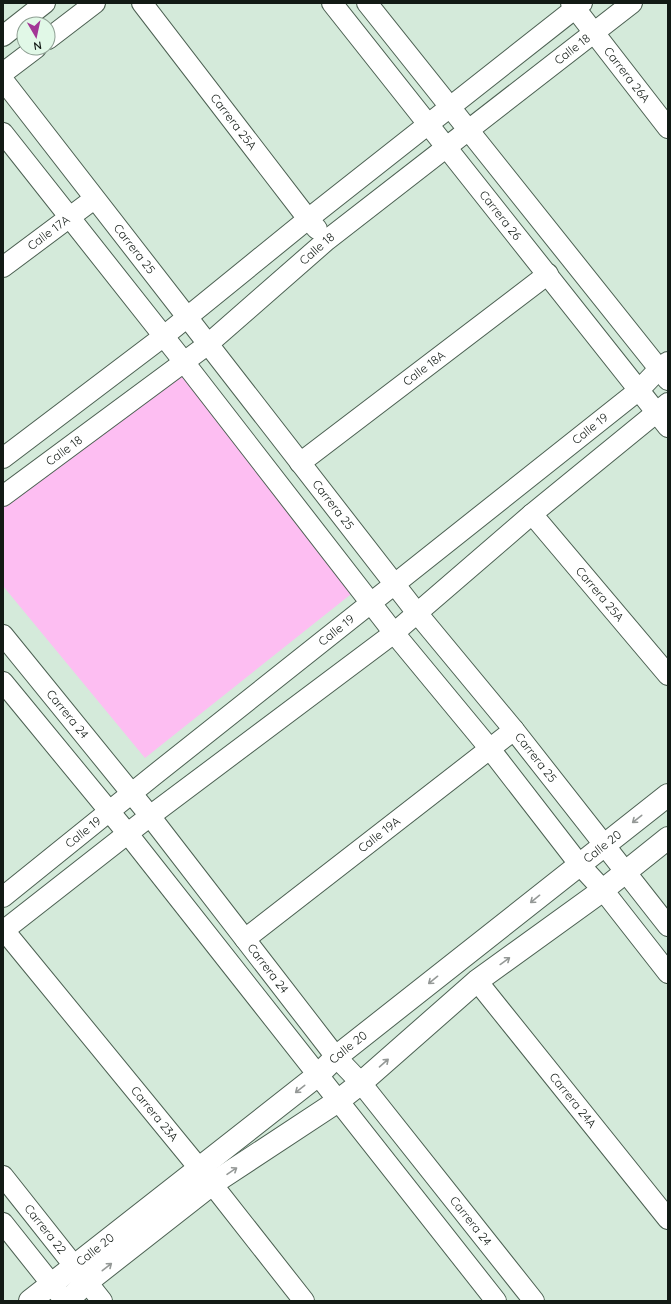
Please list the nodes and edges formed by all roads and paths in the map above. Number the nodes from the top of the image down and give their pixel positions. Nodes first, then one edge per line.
1 (45, 3) edge
2 (95, 3) edge
3 (142, 3) edge
4 (332, 3) edge
5 (367, 3) edge
6 (632, 3) edge
7 (576, 5) edge
8 (594, 32) junction
9 (56, 33) edge
10 (3, 36) edge
11 (25, 56) edge
12 (3, 73) edge
13 (3, 80) edge
14 (450, 107) junction
15 (429, 124) junction
16 (668, 128) edge
17 (469, 130) junction
18 (3, 133) edge
19 (447, 147) junction
20 (94, 199) junction
21 (69, 217) junction
22 (308, 219) junction
23 (327, 240) junction
24 (3, 267) edge
25 (548, 274) junction
26 (186, 318) junction
27 (164, 336) junction
28 (207, 345) junction
29 (184, 362) junction
30 (665, 370) edge
31 (639, 390) junction
32 (664, 414) edge
33 (3, 458) edge
34 (300, 463) junction
35 (3, 496) edge
36 (532, 514) junction
37 (394, 584) junction
38 (371, 604) junction
39 (417, 613) junction
40 (394, 633) junction
41 (3, 635) edge
42 (34, 674) junction
43 (668, 675) edge
44 (6, 692) edge
45 (514, 730) junction
46 (490, 749) junction
47 (131, 793) junction
48 (668, 795) edge
49 (110, 811) junction
50 (150, 816) junction
51 (128, 834) junction
52 (668, 838) edge
53 (604, 845) junction
54 (580, 864) junction
55 (626, 871) junction
56 (602, 890) junction
57 (3, 897) edge
58 (668, 926) edge
59 (3, 930) edge
60 (245, 939) junction
61 (668, 973) edge
62 (477, 981) junction
63 (336, 1057) junction
64 (318, 1075) junction
65 (361, 1083) junction
66 (338, 1101) junction
67 (198, 1168) junction
68 (3, 1176) edge
69 (212, 1184) junction
70 (668, 1219) edge
71 (3, 1223) edge
72 (81, 1274) junction
73 (52, 1284) junction
74 (30, 1301) edge
75 (66, 1301) edge
76 (102, 1301) edge
77 (304, 1301) edge
78 (496, 1301) edge
79 (534, 1301) edge

1 - 10 street
2 - 9 street
3 - 22 street, Carrera 25A
4 - 15 street, Carrera 26
5 - 14 street
6 - 8 street, Calle 18
7 - 8 street, Carrera 26A
7 - 14 street
8 - 16 street, Carrera 26A
8 - 17 street, Calle 18
11 - 12 street
13 - 20 street, Carrera 25
14 - 15 street
14 - 17 street
15 - 19 street, Carrera 26
15 - 22 street
17 - 19 street, Calle 18
17 - 30 street
18 - 21 street
19 - 23 street, Calle 18
19 - 25 street, Carrera 26
20 - 21 street, Calle 17A
20 - 26 street, Carrera 25
21 - 24 street, Calle 17A
21 - 27 street
22 - 23 street, Carrera 25A
22 - 26 street
23 - 28 street, Calle 18
25 - 31 street, Carrera 26
25 - 34 street, Calle 18A
26 - 27 street
26 - 28 street, Carrera 25
27 - 29 street
27 - 33 street
28 - 29 street, Calle 18
28 - 34 street, Carrera 25
29 - 35 street, Calle 18
29 - 38 street
30 - 31 street, Calle 19
31 - 32 street, Carrera 26
31 - 37 street, Calle 19
32 - 36 street
34 - 37 street, Carrera 25
36 - 39 street
36 - 43 street, Carrera 25A
37 - 38 street, Calle 19
37 - 39 street, Carrera 25
38 - 40 street
38 - 47 street, Calle 19
39 - 40 street
39 - 45 street, Carrera 25
40 - 46 street
40 - 50 street
41 - 42 street, Carrera 24
42 - 44 street
42 - 47 street, Carrera 24
44 - 49 street
45 - 46 street, Calle 19A
45 - 53 street, Carrera 25
46 - 54 street
46 - 60 street, Calle 19A
47 - 49 street, Calle 19
47 - 50 street, Carrera 24
48 -> 53 street, Calle 20
49 - 51 street
49 - 57 street, Calle 19
50 - 51 street
50 - 60 street, Carrera 24
51 - 59 street
51 - 64 street
52 - 55 street, Calle 20
53 - 54 street, Calle 20
53 - 55 street, Carrera 25
54 - 56 street
54 -> 63 street, Calle 20
55 - 56 street, Calle 20
55 - 58 street, Carrera 25
56 - 61 street
62 -> 56 street, Calle 20
59 - 67 street, Carrera 23A
60 - 63 street, Carrera 24
65 -> 62 street, Calle 20
62 - 70 street, Carrera 24A
63 - 64 street, Calle 20
63 - 65 street, Carrera 24
64 - 66 street
64 -> 67 street, Calle 20
65 - 66 street, Calle 20
65 - 79 street, Carrera 24
69 -> 66 street, Calle 20
66 - 78 street
67 - 69 street, Carrera 23A
67 - 72 street, Calle 20
68 - 72 street, Carrera 22
72 -> 69 street, Calle 20
69 - 77 street, Carrera 23A
71 - 73 street
72 - 73 street, Calle 20
72 - 75 street, Calle 20
72 - 76 street, Carrera 22
73 - 74 street, Calle 20
73 - 75 street

